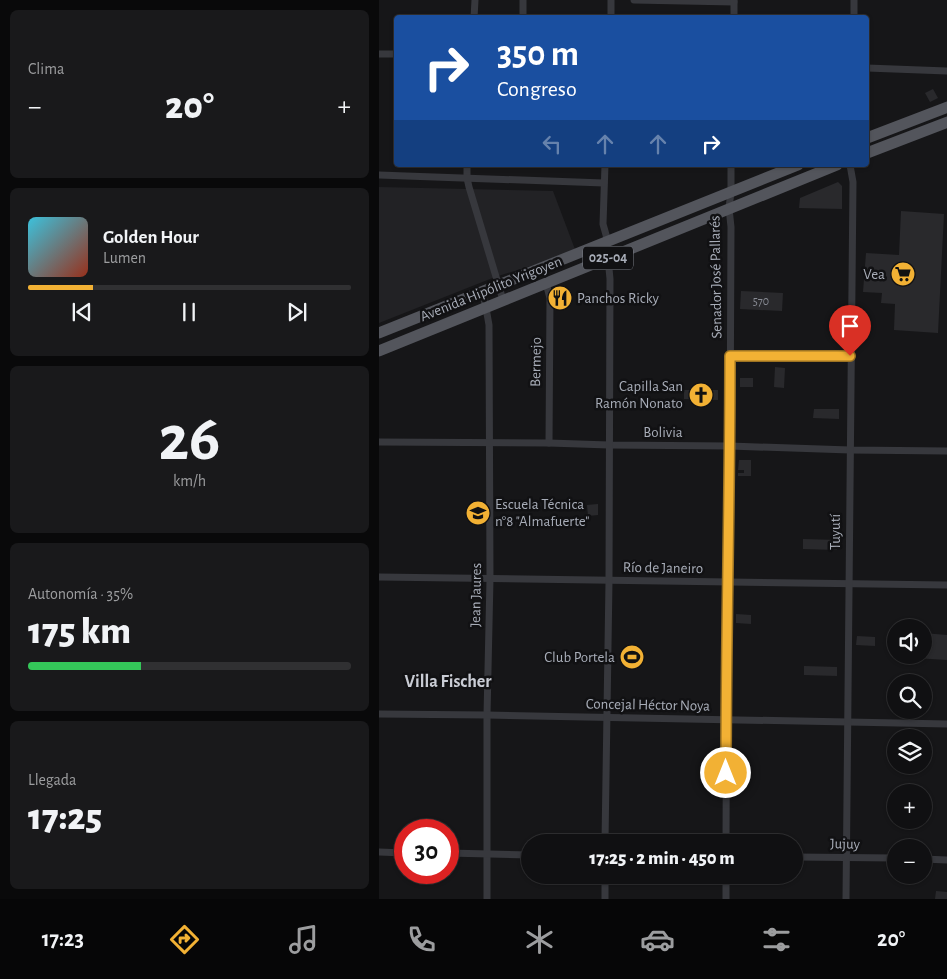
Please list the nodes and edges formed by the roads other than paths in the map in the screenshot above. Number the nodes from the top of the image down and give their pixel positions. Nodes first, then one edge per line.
1 (475, 0) edge
2 (523, 0) edge
3 (611, 0) edge
4 (633, 0) edge
5 (854, 0) edge
6 (734, 1) edge
7 (474, 15) edge
8 (523, 15) edge
9 (611, 15) edge
10 (734, 15) edge
11 (854, 15) edge
12 (379, 54) edge
13 (394, 54) edge
14 (869, 68) edge
15 (947, 71) edge
16 (947, 107) edge
17 (947, 122) edge
18 (869, 137) edge
19 (869, 153) edge
20 (467, 167) edge
21 (605, 167) edge
22 (731, 167) edge
23 (794, 167) edge
24 (832, 167) edge
25 (850, 167) edge
26 (379, 175) edge
27 (467, 178) junction
28 (604, 183) junction
29 (731, 192) junction
30 (729, 208) junction
31 (608, 242) junction
32 (608, 258) junction
33 (546, 283) junction
34 (499, 284) junction
35 (481, 291) junction
36 (503, 300) junction
37 (486, 308) junction
38 (379, 333) edge
39 (379, 350) edge
40 (730, 356) junction
41 (850, 356) junction
42 (379, 442) edge
43 (489, 443) junction
44 (549, 443) junction
45 (609, 446) junction
46 (730, 446) junction
47 (850, 450) junction
48 (947, 451) edge
49 (379, 577) edge
50 (490, 579) junction
51 (609, 581) junction
52 (727, 582) junction
53 (849, 584) junction
54 (947, 585) edge
55 (379, 714) edge
56 (487, 715) junction
57 (607, 718) junction
58 (726, 720) junction
59 (847, 723) junction
60 (947, 724) edge
61 (605, 834) edge
62 (726, 834) edge
63 (379, 852) edge
64 (394, 852) edge
65 (459, 853) edge
66 (487, 854) junction
67 (521, 855) edge
68 (803, 857) edge
69 (846, 857) junction
70 (887, 858) edge
71 (932, 859) edge
72 (947, 860) edge
73 (605, 884) edge
74 (726, 884) edge
75 (487, 899) edge
76 (605, 899) edge
77 (726, 899) edge
78 (845, 899) edge

1 - 7 street
2 - 8 street
3 - 9 street
4 - 6 street
5 - 11 street
6 - 10 street
12 - 13 street
14 - 15 street
16 - 18 main road
17 - 19 main road
20 - 27 street
21 - 28 street
22 - 29 street, Senador José Pallarés
23 - 29 main road, Avenida Hipólito Yrigoyen / 025-04
24 - 30 main road, Avenida Hipólito Yrigoyen / 025-04
25 - 41 street, Tuyutí
26 - 27 street
27 - 28 street
27 - 34 street
28 - 31 street
29 - 30 street, Senador José Pallarés
29 - 31 main road, Avenida Hipólito Yrigoyen / 025-04
30 - 32 main road, Avenida Hipólito Yrigoyen / 025-04
30 - 40 street, Senador José Pallarés
31 - 34 main road, Avenida Hipólito Yrigoyen / 025-04
32 - 33 main road, Avenida Hipólito Yrigoyen / 025-04
32 - 45 street
33 - 36 main road, Avenida Hipólito Yrigoyen / 025-04
33 - 44 street, Bermejo
34 - 35 main road, Avenida Hipólito Yrigoyen / 025-04
34 - 36 street
35 - 37 street, Jean Jaures
35 - 38 main road, Avenida Hipólito Yrigoyen / 025-04
36 - 37 main road, Avenida Hipólito Yrigoyen / 025-04
37 - 39 main road, Avenida Hipólito Yrigoyen / 025-04
37 - 43 street, Jean Jaures
40 - 41 street
40 - 46 street, Senador José Pallarés
41 - 47 street, Tuyutí
42 - 43 street, Bolivia
43 - 44 street, Bolivia
43 - 50 street, Jean Jaures
44 - 45 street, Bolivia
45 - 46 street, Bolivia
45 - 51 street
46 - 47 street, Bolivia
46 - 52 street, Senador José Pallarés
47 - 48 street, Bolivia
47 - 53 street, Tuyutí
49 - 50 street, Río de Janeiro
50 - 51 street, Río de Janeiro
50 - 56 street, Jean Jaures
51 - 52 street, Río de Janeiro
51 - 57 street
52 - 53 street, Río de Janeiro
52 - 58 street, Senador José Pallarés
53 - 54 street, Río de Janeiro
53 - 59 street, Tuyutí
55 - 56 street, Concejal Héctor Noya
56 - 57 street, Concejal Héctor Noya
56 - 66 street, Jean Jaures
57 - 58 street, Concejal Héctor Noya
57 - 61 street
58 - 59 street, Concejal Héctor Noya
58 - 62 street, Senador José Pallarés
59 - 60 street, Concejal Héctor Noya
59 - 69 street, Tuyutí
63 - 64 street
65 - 66 street
66 - 67 street
66 - 75 street, Jean Jaures
68 - 69 street, Jujuy
69 - 70 street, Jujuy
69 - 78 street, Tuyutí
71 - 72 street
73 - 76 street
74 - 77 street

